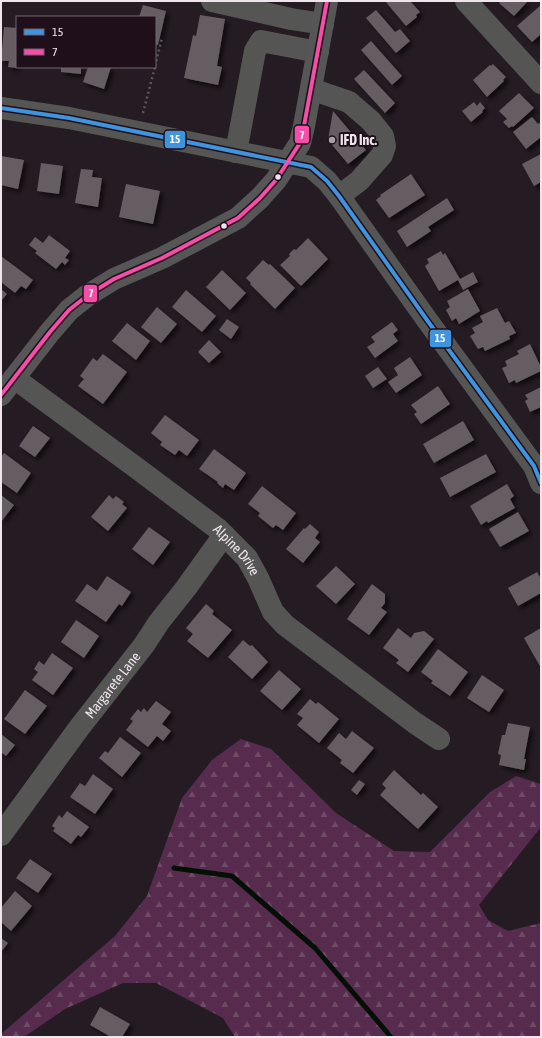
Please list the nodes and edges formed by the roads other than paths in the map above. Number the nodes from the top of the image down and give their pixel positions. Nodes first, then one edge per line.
1 (212, 1) edge
2 (327, 1) edge
3 (466, 1) edge
4 (323, 24) junction
5 (318, 52) junction
6 (541, 83) edge
7 (311, 89) junction
8 (1, 108) edge
9 (236, 152) junction
10 (288, 162) junction
11 (339, 196) junction
12 (8, 387) edge
13 (541, 483) edge
14 (224, 535) junction
15 (439, 739) dead end
16 (1, 834) edge

1 - 4 street
2 - 4 main road
3 - 6 street
4 - 5 main road
5 - 7 main road
5 - 9 street
7 - 10 main road
7 - 11 street
8 - 9 street
9 - 10 street
10 - 11 street
10 - 12 main road
11 - 13 street
12 - 14 street, Alpine Drive
14 - 15 street, Alpine Drive
14 - 16 street, Margarete Lane

